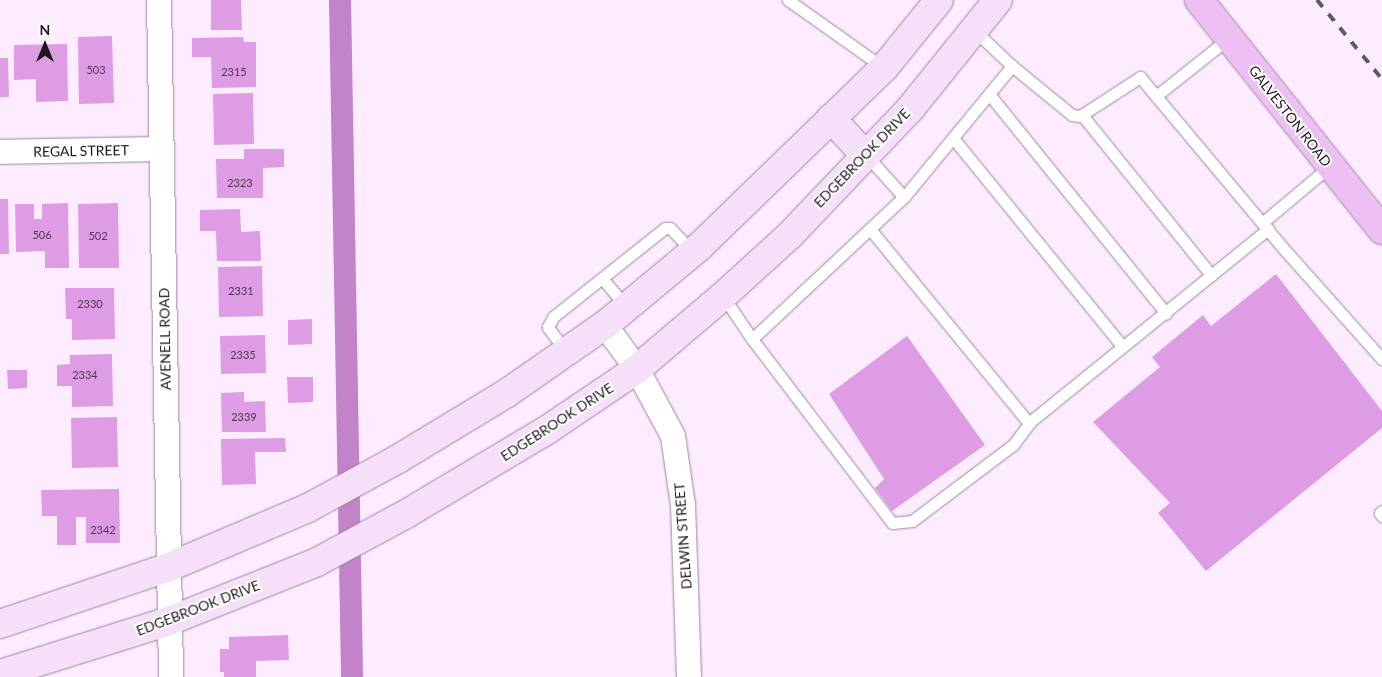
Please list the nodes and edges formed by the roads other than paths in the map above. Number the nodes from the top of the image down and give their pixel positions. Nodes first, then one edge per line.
1 (159, 0) edge
2 (788, 0) edge
3 (938, 0) edge
4 (998, 0) edge
5 (1199, 0) edge
6 (974, 30) junction
7 (1229, 38) junction
8 (1012, 66) junction
9 (884, 68) junction
10 (989, 94) junction
11 (1156, 96) junction
12 (1082, 115) junction
13 (831, 118) junction
14 (953, 138) junction
15 (162, 149) junction
16 (0, 152) edge
17 (864, 154) junction
18 (1330, 166) junction
19 (904, 197) junction
20 (1265, 226) junction
21 (870, 229) junction
22 (1382, 230) edge
23 (692, 252) junction
24 (1211, 275) junction
25 (602, 278) junction
26 (723, 296) junction
27 (626, 307) junction
28 (1166, 313) junction
29 (605, 326) junction
30 (752, 339) junction
31 (1123, 347) junction
32 (566, 352) junction
33 (1382, 359) edge
34 (637, 369) junction
35 (1029, 423) junction
36 (1382, 511) edge
37 (1382, 516) edge
38 (169, 567) junction
39 (169, 621) junction
40 (0, 624) edge
41 (0, 674) edge
42 (171, 677) edge
43 (689, 677) edge

1 - 15 street, AVENELL ROAD
2 - 9 lane
3 - 9 main road
4 - 6 main road, EDGEBROOK DRIVE
5 - 7 main road, GALVESTON ROAD
6 - 8 lane
6 - 17 main road, EDGEBROOK DRIVE
7 - 11 lane
7 - 18 main road, GALVESTON ROAD
8 - 10 lane
8 - 12 lane
9 - 13 main road
10 - 14 lane
10 - 28 lane
11 - 12 lane
11 - 20 lane
12 - 24 lane
13 - 17 main road
13 - 23 main road
14 - 19 lane
14 - 31 lane
15 - 16 street, REGAL STREET
15 - 38 street, AVENELL ROAD
17 - 19 lane
17 - 26 main road, EDGEBROOK DRIVE
18 - 20 lane
18 - 22 main road, GALVESTON ROAD
19 - 21 lane
20 - 24 lane
20 - 33 lane
21 - 30 lane
21 - 35 lane
23 - 25 lane
23 - 27 main road
24 - 28 lane
25 - 27 lane
25 - 32 lane
26 - 30 lane
26 - 34 main road, EDGEBROOK DRIVE
27 - 29 main road
28 - 31 lane
29 - 32 main road
29 - 34 street, DELWIN STREET
30 - 35 lane
31 - 35 lane
32 - 38 main road
34 - 39 main road, EDGEBROOK DRIVE
34 - 43 street, DELWIN STREET
36 - 37 lane
38 - 39 street, AVENELL ROAD
38 - 40 main road
39 - 41 main road, EDGEBROOK DRIVE
39 - 42 street, AVENELL ROAD

